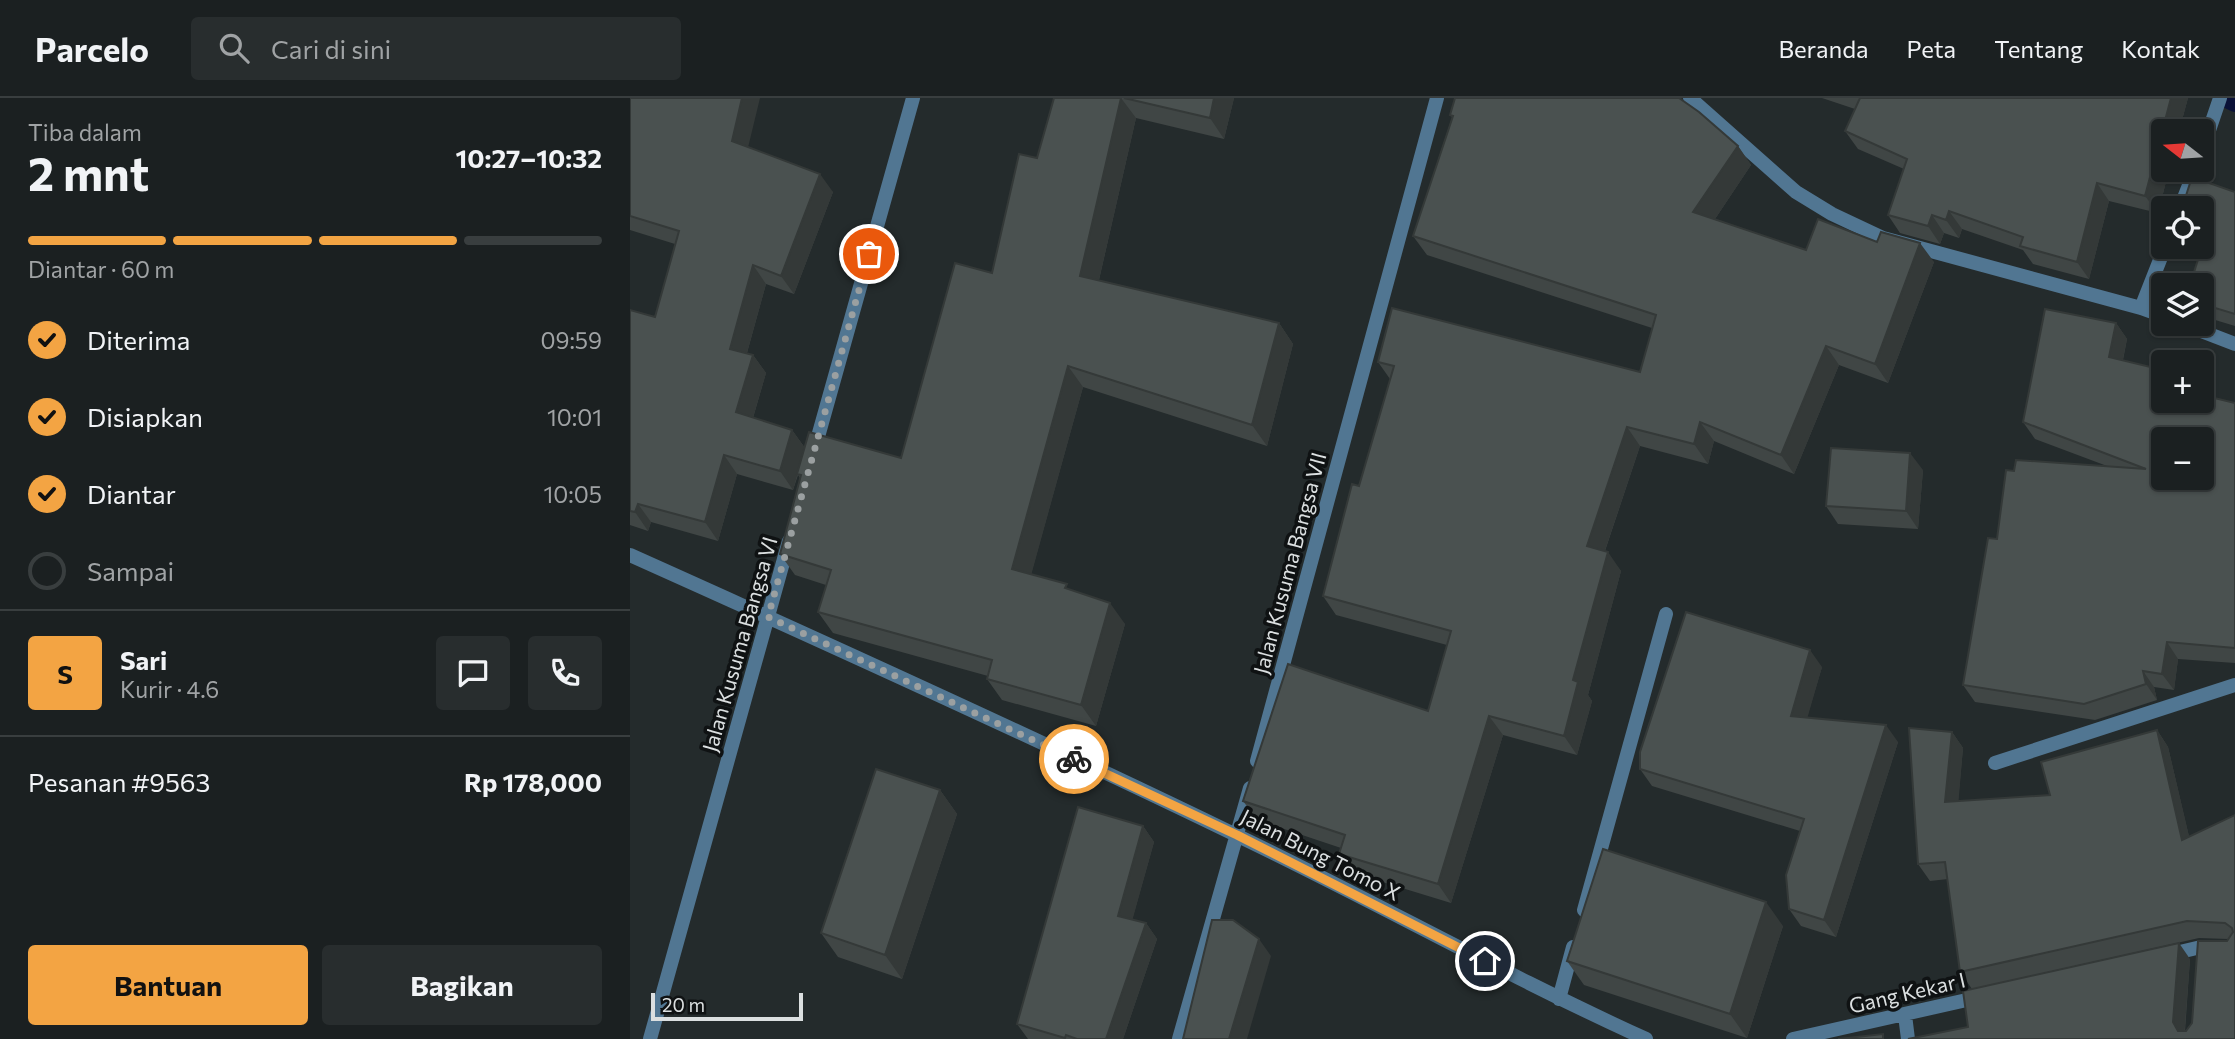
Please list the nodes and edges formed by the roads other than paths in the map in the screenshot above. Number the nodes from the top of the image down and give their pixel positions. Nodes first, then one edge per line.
1 (912, 98) edge
2 (1437, 98) edge
3 (1690, 98) edge
4 (2220, 98) edge
5 (2213, 119) edge
6 (2160, 259) edge
7 (2141, 308) junction
8 (2151, 312) edge
9 (2214, 336) edge
10 (2235, 344) edge
11 (809, 471) edge
12 (794, 524) edge
13 (630, 555) edge
14 (1666, 614) dead end
15 (768, 617) junction
16 (2235, 685) edge
17 (1995, 763) dead end
18 (1237, 835) junction
19 (2235, 949) edge
20 (2147, 959) edge
21 (1999, 993) edge
22 (1559, 999) junction
23 (1905, 1014) junction
24 (650, 1039) edge
25 (1179, 1039) edge
26 (1646, 1039) edge
27 (1793, 1039) edge
28 (1908, 1039) edge

1 - 11 street
2 - 18 street, Jalan Kusuma Bangsa VII
3 - 7 street
4 - 5 street
6 - 7 street
7 - 8 street
9 - 10 street
12 - 15 street, Jalan Kusuma Bangsa VI
13 - 15 street, Jalan Bung Tomo X
14 - 22 street
15 - 18 street, Jalan Bung Tomo X
15 - 24 street, Jalan Kusuma Bangsa VI
16 - 17 street
18 - 22 street, Jalan Bung Tomo X
18 - 25 street, Jalan Kusuma Bangsa VII
19 - 20 street
21 - 23 street, Gang Kekar I
22 - 26 street, Jalan Bung Tomo X
23 - 27 street, Gang Kekar I
23 - 28 street

